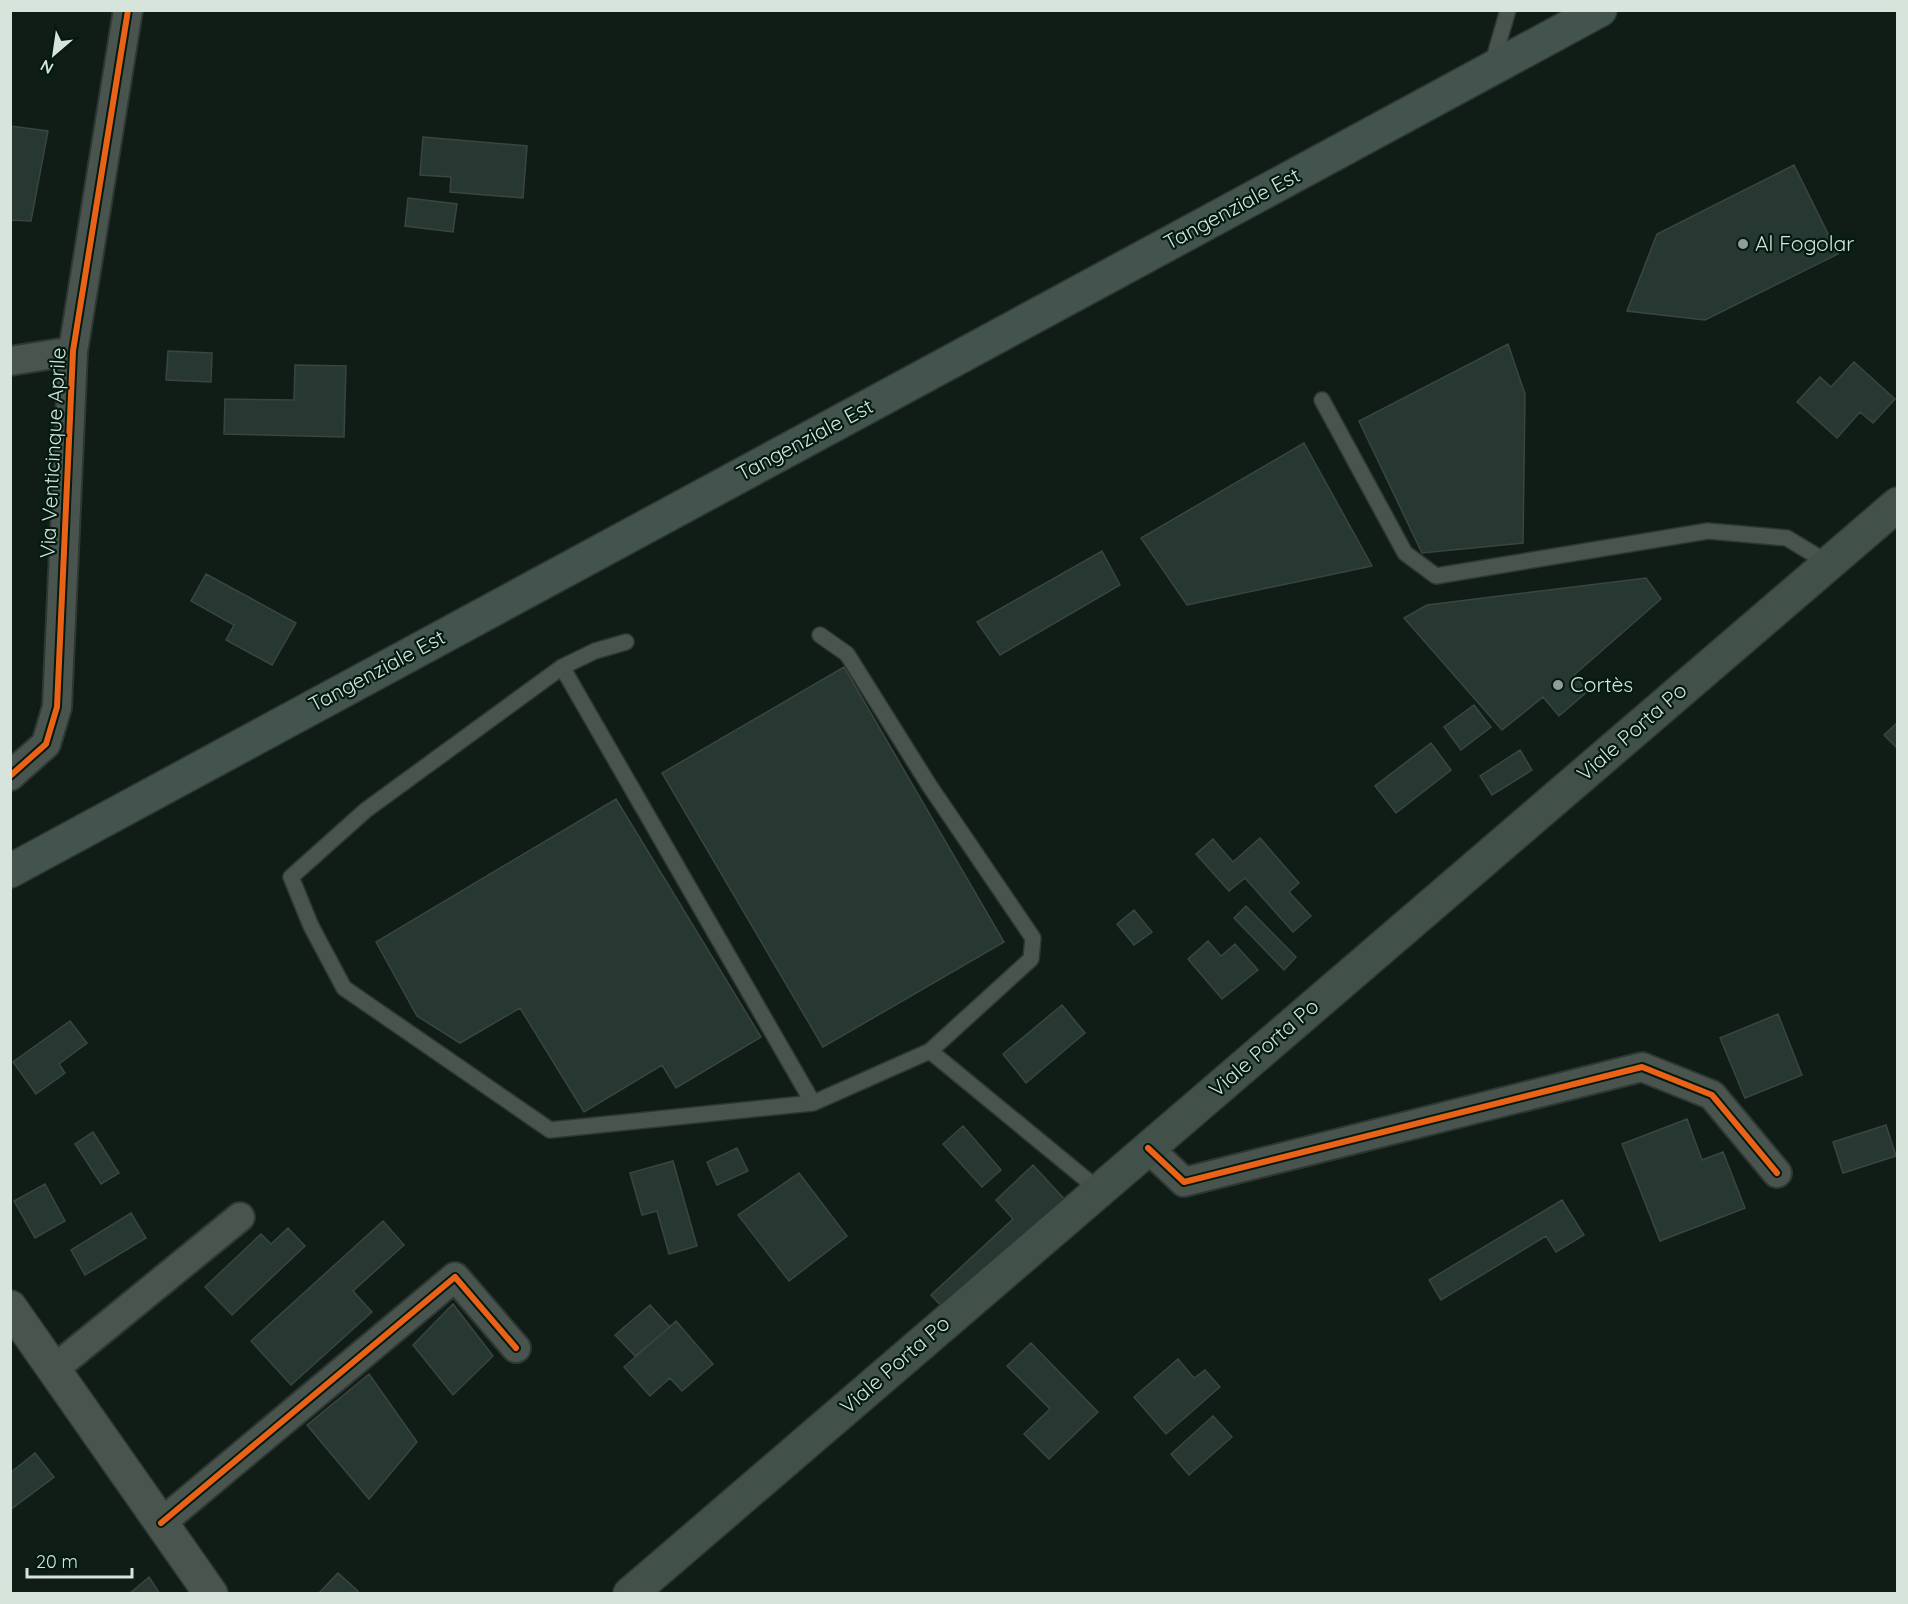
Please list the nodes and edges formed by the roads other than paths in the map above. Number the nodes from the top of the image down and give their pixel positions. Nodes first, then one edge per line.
1 (128, 10) edge
2 (1508, 10) edge
3 (1600, 10) edge
4 (1491, 69) junction
5 (73, 351) junction
6 (10, 361) edge
7 (1322, 400) dead end
8 (1898, 504) edge
9 (1828, 563) junction
10 (820, 635) dead end
11 (626, 642) dead end
12 (562, 667) junction
13 (10, 776) edge
14 (10, 871) edge
15 (930, 1051) junction
16 (813, 1103) junction
17 (1148, 1148) junction
18 (1777, 1173) dead end
19 (1099, 1190) junction
20 (240, 1217) dead end
21 (10, 1307) edge
22 (516, 1348) dead end
23 (54, 1369) junction
24 (161, 1523) junction
25 (211, 1593) edge
26 (630, 1593) edge

1 - 5 street, Via Venticinque Aprile
2 - 4 lane
3 - 4 main road, Tangenziale Est
4 - 14 main road, Tangenziale Est
5 - 6 street, Via Venticinque Aprile
5 - 13 street, Via Venticinque Aprile
7 - 9 lane
8 - 9 main road, Viale Porta Po
9 - 17 main road, Viale Porta Po
10 - 15 lane
11 - 12 lane
12 - 16 lane
12 - 16 lane
15 - 16 lane
15 - 19 lane
17 - 18 street
17 - 19 main road, Viale Porta Po
19 - 26 main road, Viale Porta Po
20 - 23 street
21 - 23 street
22 - 24 street
23 - 24 street
24 - 25 street

